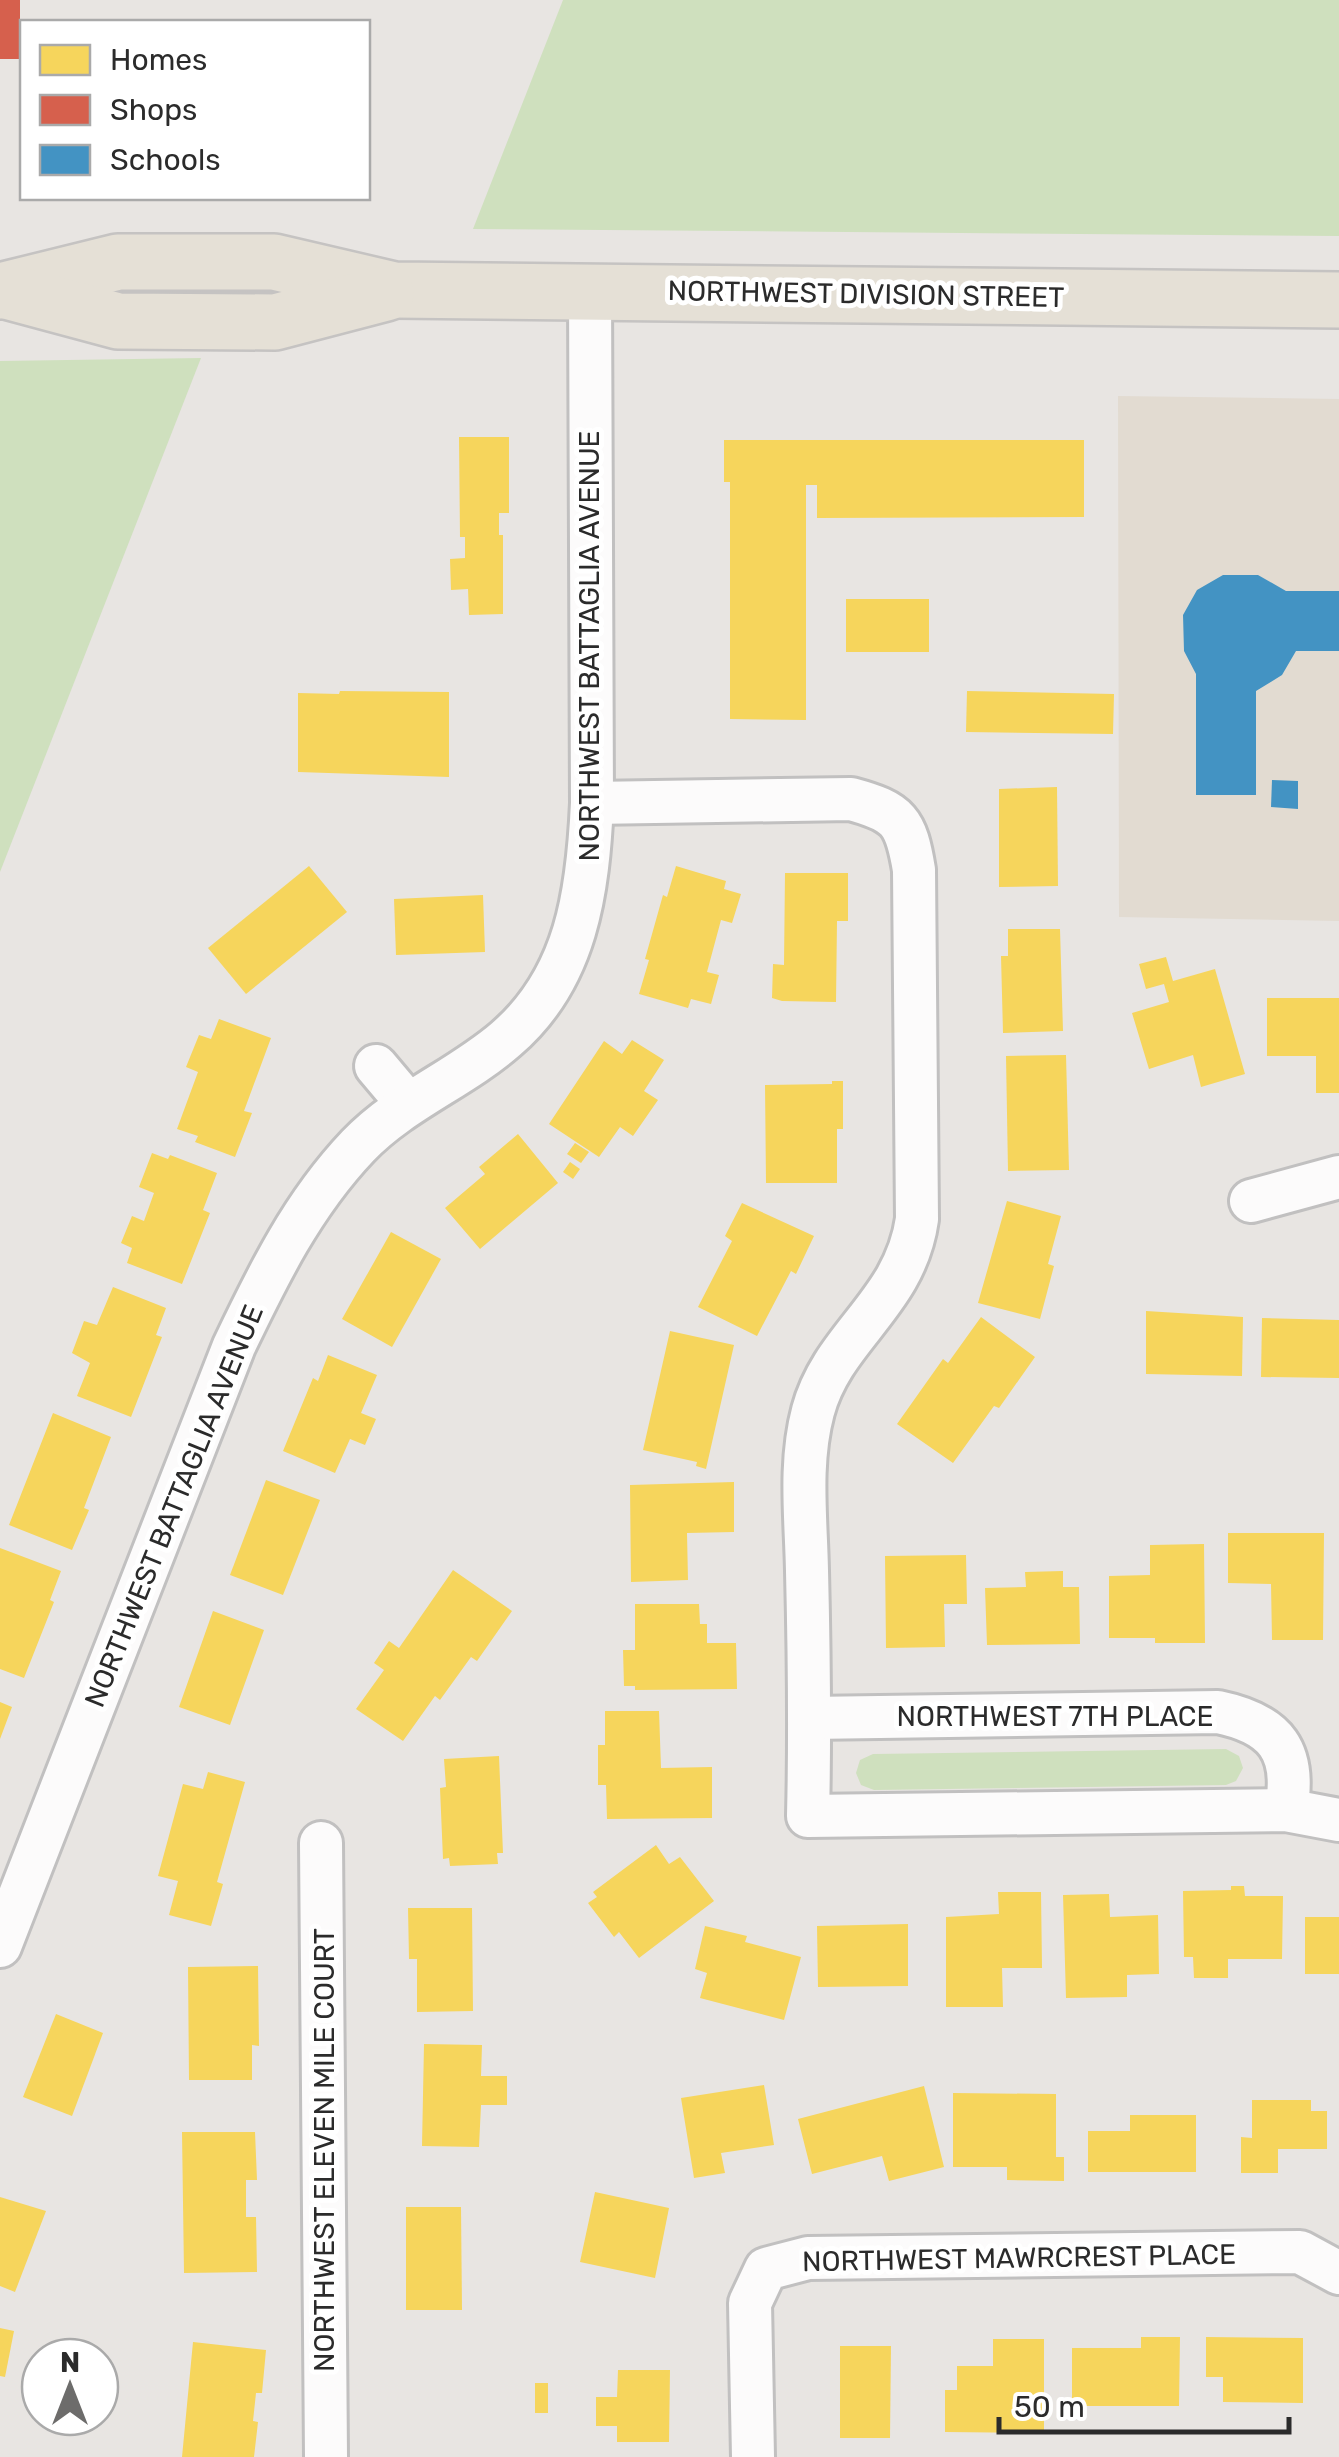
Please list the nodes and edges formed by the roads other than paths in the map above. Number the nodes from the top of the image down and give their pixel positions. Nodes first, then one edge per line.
1 (4, 291) edge
2 (590, 291) junction
3 (1339, 300) edge
4 (592, 803) junction
5 (376, 1066) dead end
6 (408, 1104) junction
7 (1339, 1177) edge
8 (1251, 1201) dead end
9 (810, 1718) junction
10 (1286, 1810) junction
11 (1339, 1820) edge
12 (322, 1843) dead end
13 (0, 1946) edge
14 (1339, 2273) edge
15 (326, 2457) edge
16 (753, 2457) edge

1 - 2 main road, NORTHWEST DIVISION STREET
2 - 3 main road, NORTHWEST DIVISION STREET
2 - 4 street, NORTHWEST BATTAGLIA AVENUE
4 - 6 street, NORTHWEST BATTAGLIA AVENUE
4 - 9 street
5 - 6 street
6 - 13 street, NORTHWEST BATTAGLIA AVENUE
7 - 8 street
9 - 10 street, NORTHWEST 7TH PLACE
9 - 10 street
10 - 11 street
12 - 15 street, NORTHWEST ELEVEN MILE COURT
14 - 16 street, NORTHWEST MAWRCREST PLACE

